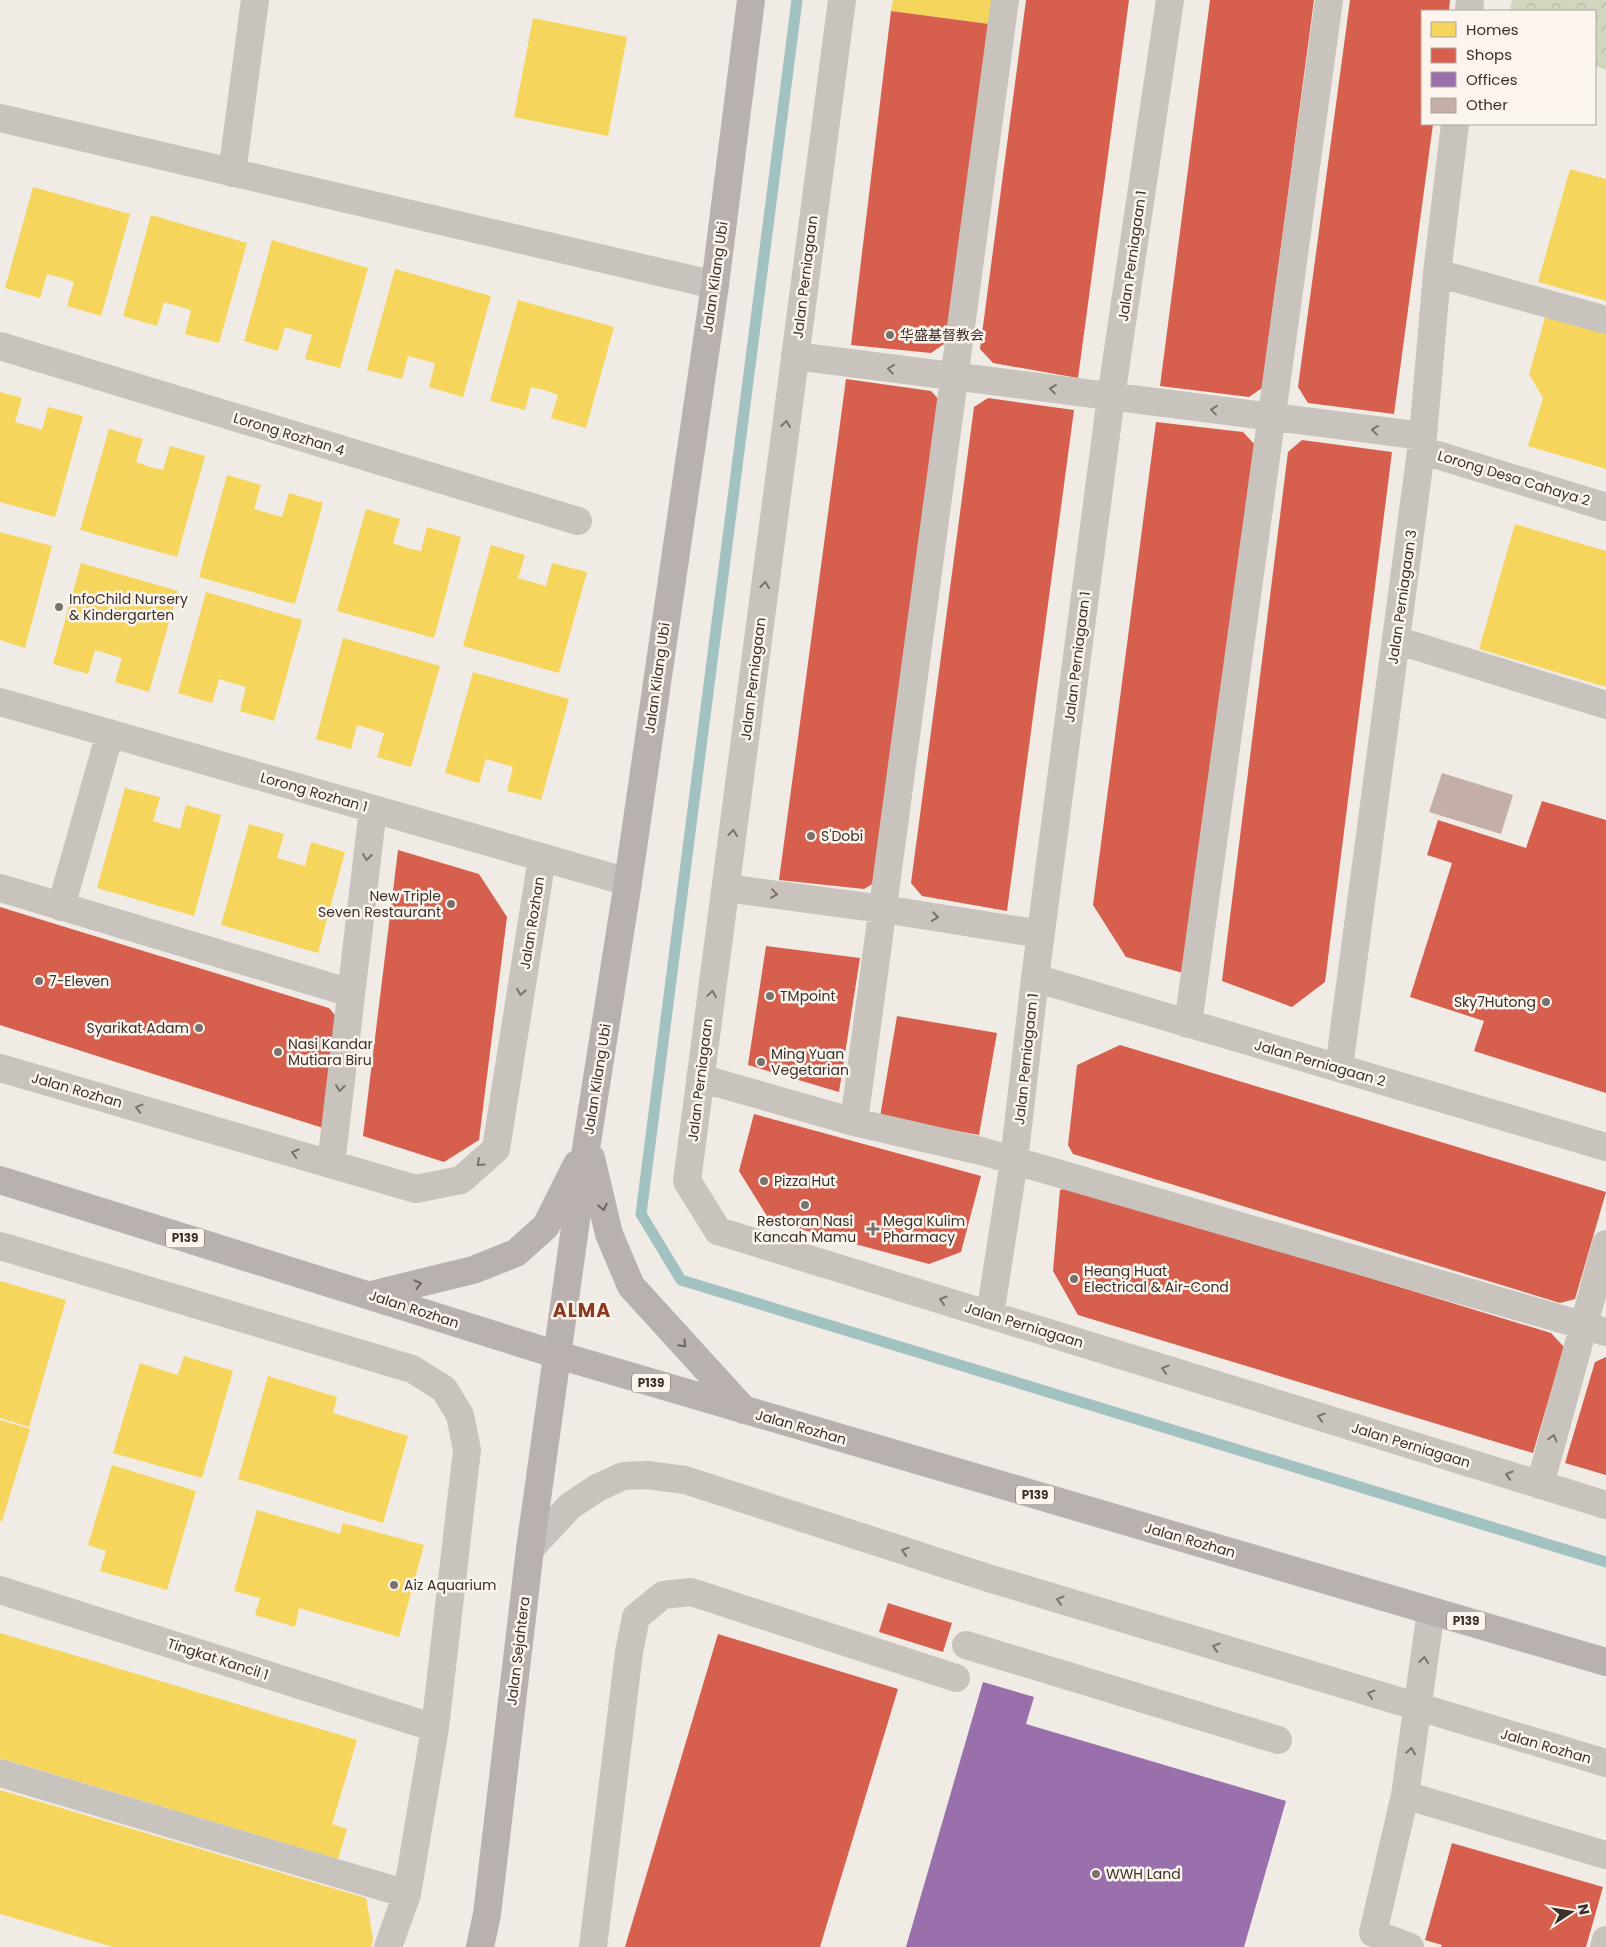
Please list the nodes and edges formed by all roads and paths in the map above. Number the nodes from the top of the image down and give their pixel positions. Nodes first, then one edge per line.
1 (255, 0) edge
2 (751, 0) edge
3 (842, 0) edge
4 (1005, 0) edge
5 (1170, 0) edge
6 (1329, 0) edge
7 (0, 118) edge
8 (1455, 125) edge
9 (232, 173) junction
10 (1438, 273) junction
11 (715, 285) junction
12 (1606, 320) edge
13 (0, 346) edge
14 (795, 356) junction
15 (954, 377) junction
16 (1111, 397) junction
17 (1271, 417) junction
18 (1422, 443) junction
19 (1606, 507) edge
20 (578, 521) dead end
21 (1396, 640) junction
22 (0, 702) edge
23 (1606, 705) edge
24 (110, 733) junction
25 (373, 809) junction
26 (542, 858) junction
27 (628, 882) junction
28 (0, 888) edge
29 (726, 888) junction
30 (62, 907) junction
31 (882, 909) junction
32 (1041, 934) junction
33 (1035, 978) junction
34 (351, 993) junction
35 (1188, 1024) junction
36 (0, 1068) edge
37 (1339, 1068) junction
38 (700, 1078) junction
39 (854, 1122) junction
40 (588, 1142) junction
41 (1606, 1147) edge
42 (1014, 1161) junction
43 (331, 1164) junction
44 (0, 1180) edge
45 (1606, 1244) edge
46 (0, 1246) edge
47 (371, 1296) junction
48 (990, 1314) junction
49 (1595, 1329) edge
50 (558, 1355) junction
51 (744, 1410) junction
52 (1540, 1485) junction
53 (1606, 1506) edge
54 (530, 1549) junction
55 (0, 1590) edge
56 (1431, 1611) junction
57 (966, 1645) dead end
58 (1606, 1662) edge
59 (956, 1678) dead end
60 (1418, 1708) junction
61 (435, 1728) junction
62 (1278, 1740) dead end
63 (1606, 1763) edge
64 (0, 1773) edge
65 (1404, 1795) junction
66 (1606, 1854) edge
67 (406, 1894) junction
68 (1606, 1940) edge
69 (388, 1947) edge
70 (480, 1947) edge
71 (593, 1947) edge
72 (1410, 1947) edge
73 (1604, 1947) edge

1 - 9 street
2 - 11 main road, Jalan Kilang Ubi
3 - 14 street, Jalan Perniagaan
4 - 15 street
5 - 16 street, Jalan Perniagaan 1
6 - 17 street
7 - 9 street
8 - 10 street, Jalan Perniagaan 3
9 - 11 street
10 - 12 street
10 - 18 street, Jalan Perniagaan 3
11 - 27 main road, Jalan Kilang Ubi
13 - 20 street, Lorong Rozhan 4
15 -> 14 street, Lorong Desa Cahaya 2
29 -> 14 street, Jalan Perniagaan
16 -> 15 street, Lorong Desa Cahaya 2
15 - 31 street
17 -> 16 street, Lorong Desa Cahaya 2
16 - 32 street, Jalan Perniagaan 1
18 -> 17 street, Lorong Desa Cahaya 2
17 - 35 street
18 - 19 street, Lorong Desa Cahaya 2
18 - 21 street, Jalan Perniagaan 3
21 - 23 street
21 - 37 street, Jalan Perniagaan 3
22 - 24 street, Lorong Rozhan 1
24 - 25 street, Lorong Rozhan 1
24 - 30 street
25 - 26 street, Lorong Rozhan 1
25 -> 34 street
26 - 27 street, Lorong Rozhan 1
26 -> 43 street, Jalan Rozhan
27 - 40 main road, Jalan Kilang Ubi
28 - 30 street
29 -> 31 street
38 -> 29 street, Jalan Perniagaan
30 - 34 street
31 -> 32 street
31 - 39 street
32 - 33 street, Jalan Perniagaan 1
33 - 35 street, Jalan Perniagaan 2
33 - 42 street, Jalan Perniagaan 1
34 -> 43 street
35 - 37 street, Jalan Perniagaan 2
43 -> 36 street, Jalan Rozhan
37 - 41 street, Jalan Perniagaan 2
38 - 39 street
48 -> 38 street, Jalan Perniagaan
39 - 42 street
47 -> 40 main road
40 - 50 main road, Jalan Kilang Ubi
40 -> 51 main road
42 - 48 street, Jalan Perniagaan 1
42 - 49 street
44 - 47 main road, Jalan Rozhan / P139
45 - 49 street
46 - 61 street
47 - 50 main road, Jalan Rozhan / P139
52 -> 48 street, Jalan Perniagaan
52 -> 49 street
50 - 51 main road, Jalan Rozhan / P139
50 - 54 main road, Jalan Sejahtera
51 - 56 main road, Jalan Rozhan / P139
52 - 53 street, Jalan Perniagaan
60 -> 54 street, Jalan Rozhan
54 - 70 main road, Jalan Sejahtera
55 - 61 street, Tingkat Kancil 1
56 - 58 main road, Jalan Rozhan / P139
60 -> 56 street
57 - 62 street
59 - 71 street
60 - 63 street, Jalan Rozhan
65 -> 60 street
61 - 67 street
64 - 67 street
65 - 66 street
65 - 72 street
67 - 69 street
68 - 73 street

